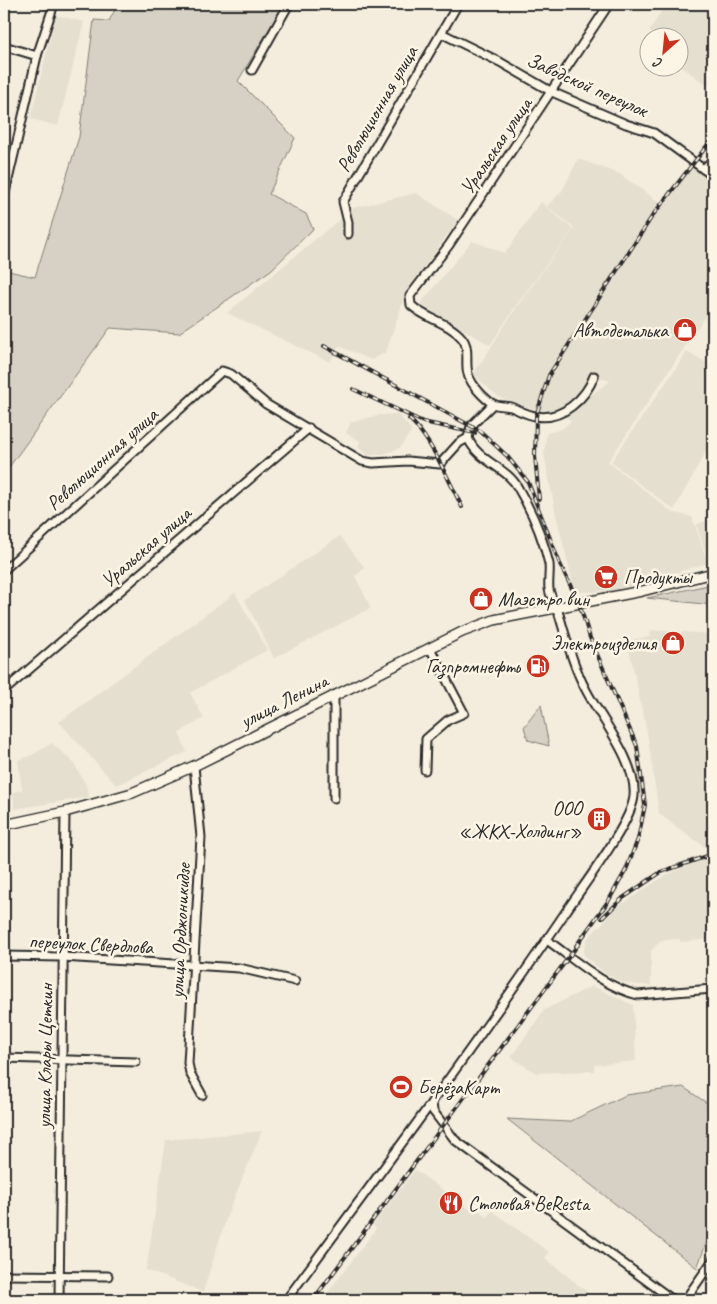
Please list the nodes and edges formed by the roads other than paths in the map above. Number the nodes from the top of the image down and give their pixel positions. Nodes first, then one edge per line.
1 (54, 4) edge
2 (289, 4) edge
3 (458, 4) edge
4 (609, 4) edge
5 (441, 33) junction
6 (4, 46) edge
7 (37, 56) junction
8 (252, 70) dead end
9 (552, 92) junction
10 (713, 160) edge
11 (704, 169) junction
12 (713, 176) edge
13 (4, 197) edge
14 (348, 234) dead end
15 (594, 376) dead end
16 (493, 404) junction
17 (309, 428) junction
18 (468, 438) junction
19 (4, 570) edge
20 (713, 573) edge
21 (556, 607) junction
22 (430, 648) junction
23 (4, 691) edge
24 (334, 695) junction
25 (194, 766) junction
26 (424, 770) dead end
27 (334, 798) dead end
28 (65, 812) junction
29 (4, 825) edge
30 (547, 940) junction
31 (4, 956) edge
32 (62, 956) junction
33 (195, 966) junction
34 (295, 981) dead end
35 (713, 989) edge
36 (4, 1058) edge
37 (60, 1058) junction
38 (136, 1062) dead end
39 (202, 1095) dead end
40 (432, 1102) junction
41 (713, 1260) edge
42 (4, 1276) edge
43 (59, 1276) junction
44 (108, 1276) dead end
45 (59, 1300) edge
46 (286, 1300) edge
47 (673, 1300) edge
48 (685, 1300) edge

1 - 7 street
2 - 8 street
3 - 5 street, Революционная улица
4 - 9 street, Уральская улица
5 - 9 street, Заводской переулок
5 - 14 street, Революционная улица
6 - 7 street
7 - 13 street
9 - 11 street, Заводской переулок
9 - 16 street, Уральская улица
10 - 11 street
11 - 12 street, Заводской переулок
15 - 16 street
16 - 18 street
17 - 18 street
17 - 19 street, Революционная улица
17 - 23 street, Уральская улица
18 - 21 street
20 - 21 main road, улица Ленина
21 - 22 main road, улица Ленина
21 - 30 street
22 - 24 main road, улица Ленина
22 - 26 street
24 - 25 main road, улица Ленина
24 - 27 street
25 - 28 main road, улица Ленина
25 - 33 street, улица Орджоникидзе
28 - 29 main road, улица Ленина
28 - 32 street, улица Клары Цеткин
30 - 35 street
30 - 40 street
31 - 32 street, переулок Свердлова
32 - 33 street, переулок Свердлова
32 - 37 street, улица Клары Цеткин
33 - 34 street, переулок Свердлова
33 - 39 street, улица Орджоникидзе
36 - 37 street
37 - 38 street
37 - 43 street, улица Клары Цеткин
40 - 46 street
40 - 47 street
41 - 48 street
42 - 43 street
43 - 44 street
43 - 45 street, улица Клары Цеткин

